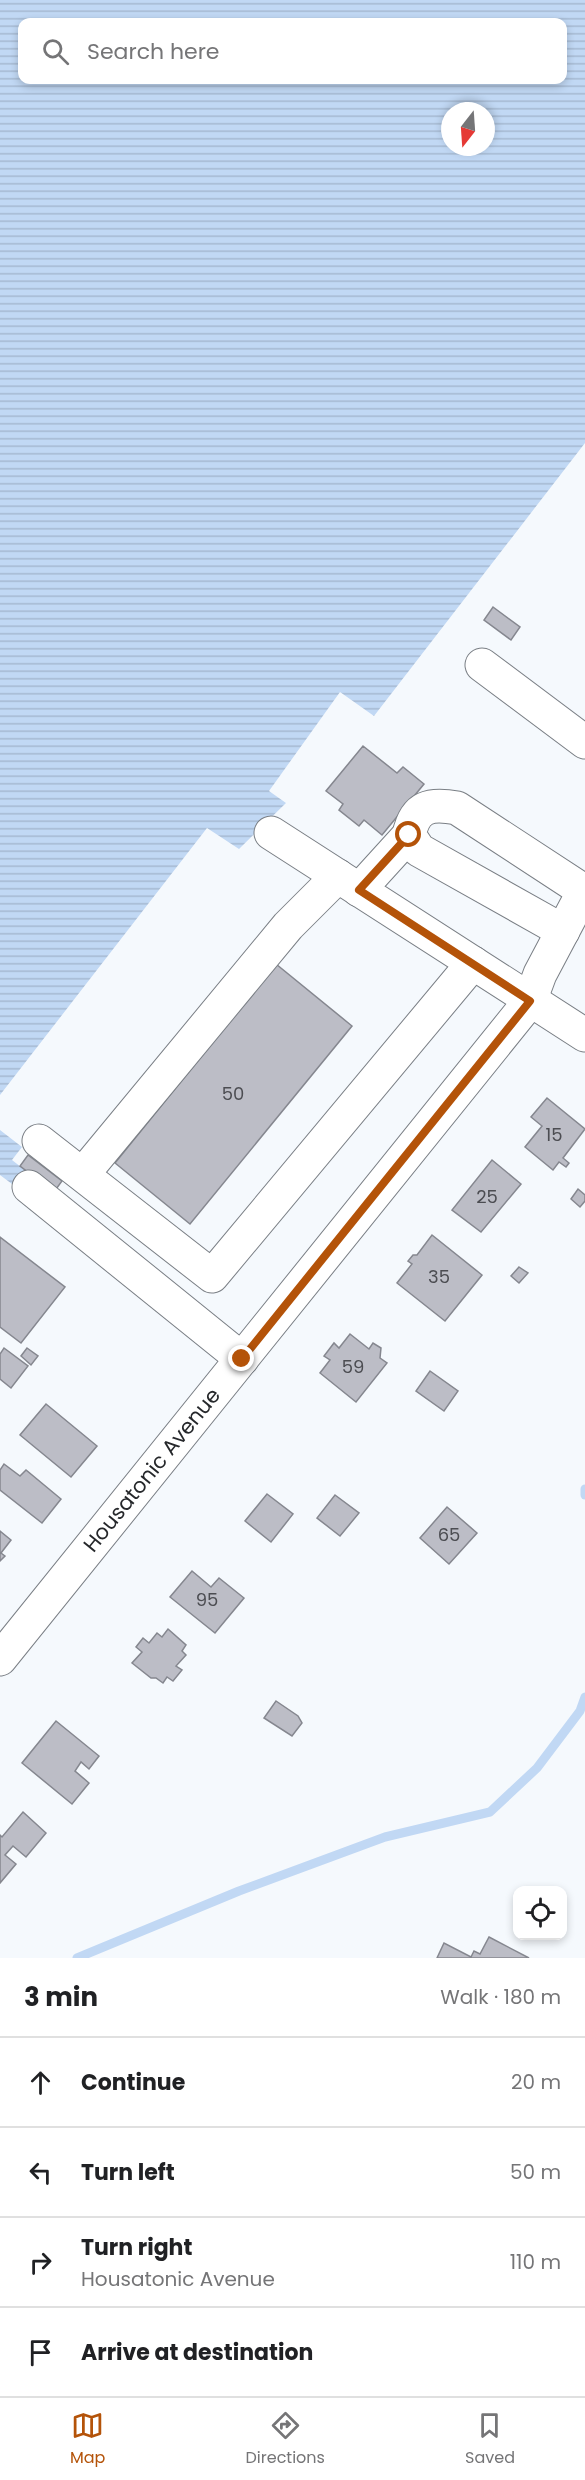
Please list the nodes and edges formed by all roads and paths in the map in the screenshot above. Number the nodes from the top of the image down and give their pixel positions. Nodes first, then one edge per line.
1 (482, 665) dead end
2 (585, 742) edge
3 (271, 833) dead end
4 (409, 835) junction
5 (349, 883) junction
6 (585, 890) edge
7 (563, 932) junction
8 (473, 963) junction
9 (530, 1001) junction
10 (585, 1035) edge
11 (39, 1141) dead end
12 (82, 1174) junction
13 (29, 1187) dead end
14 (242, 1359) junction
15 (0, 1659) edge

1 - 2 street
3 - 5 street
4 - 5 street
4 - 6 street
4 - 7 street
5 - 8 street
5 - 12 street
6 - 7 street, Housatonic Avenue
7 - 9 street, Housatonic Avenue
8 - 9 street
8 - 12 street
9 - 10 street
9 - 14 street, Housatonic Avenue
11 - 12 street
13 - 14 street
14 - 15 street, Housatonic Avenue

